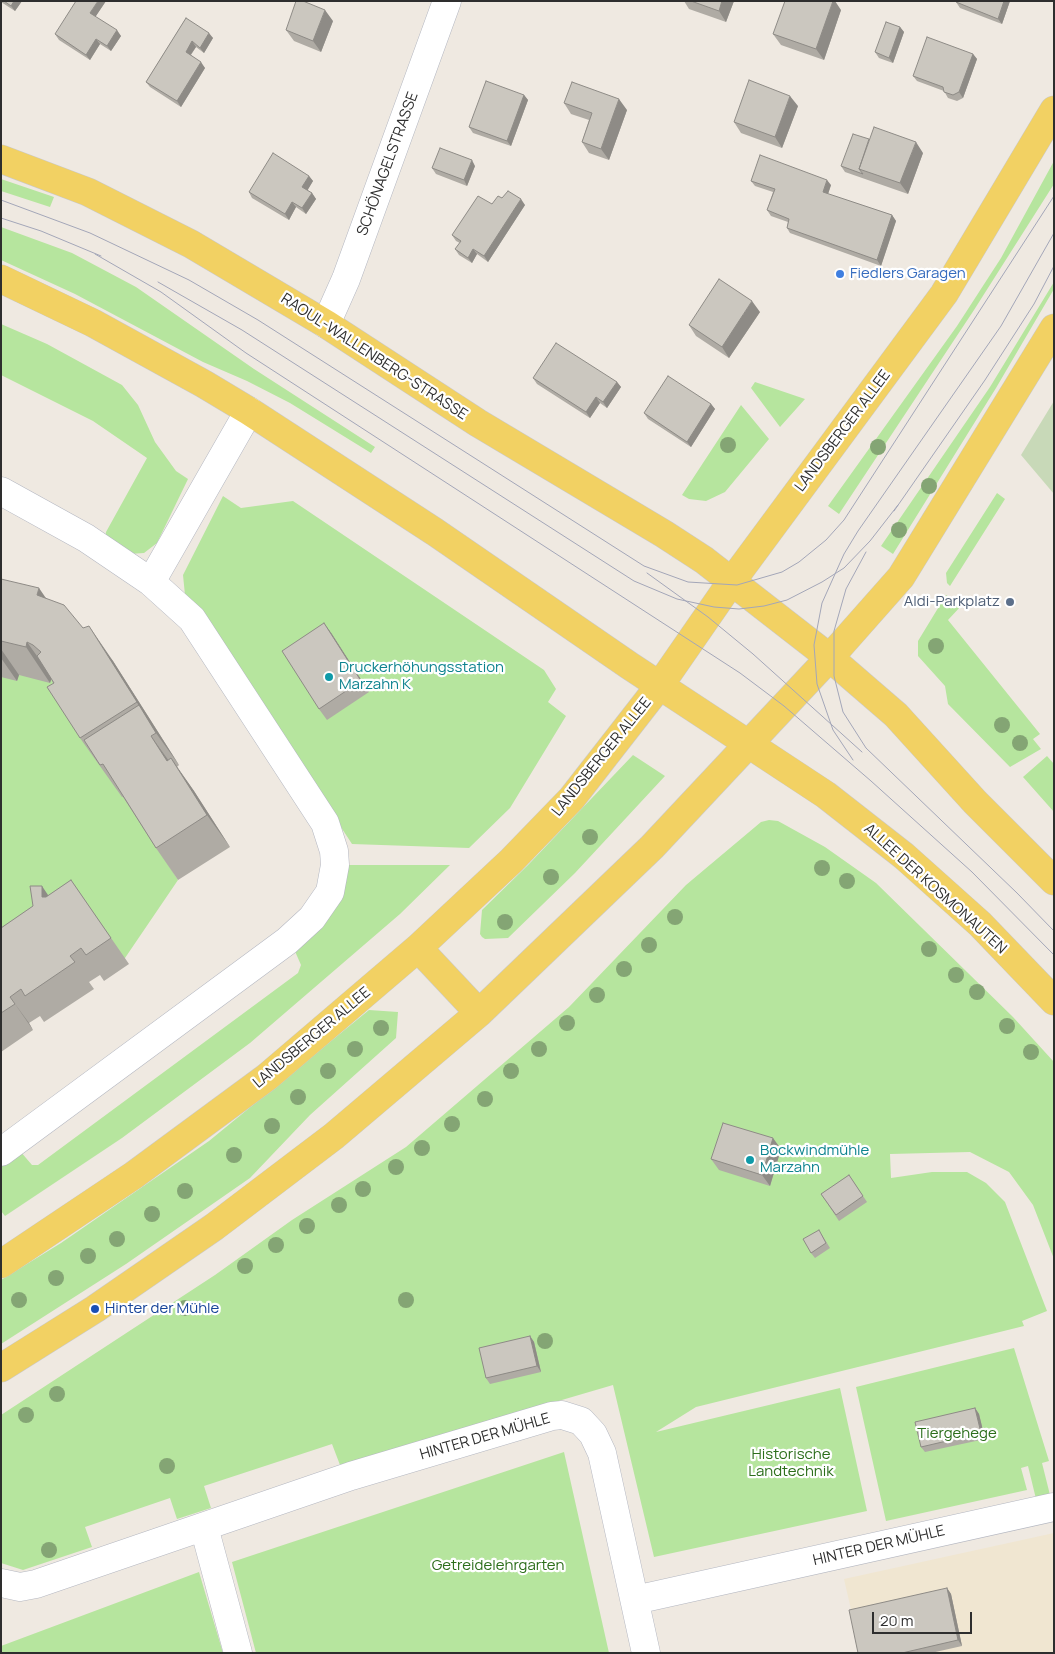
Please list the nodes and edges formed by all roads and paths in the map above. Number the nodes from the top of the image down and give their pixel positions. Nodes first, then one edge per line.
1 (447, 1) edge
2 (1054, 110) edge
3 (1, 159) edge
4 (1, 280) edge
5 (326, 324) junction
6 (1054, 328) edge
7 (249, 411) junction
8 (1, 491) edge
9 (732, 581) junction
10 (151, 582) junction
11 (830, 658) junction
12 (660, 685) junction
13 (748, 745) junction
14 (1054, 881) edge
15 (418, 948) junction
16 (1054, 1001) edge
17 (479, 1013) junction
18 (1, 1152) edge
19 (1, 1264) edge
20 (1, 1368) edge
21 (1054, 1507) edge
22 (204, 1527) junction
23 (1, 1583) edge
24 (635, 1600) junction
25 (238, 1653) edge
26 (646, 1653) edge

1 - 5 street, SCHÖNAGELSTRASSE
2 - 9 main road, LANDSBERGER ALLEE
3 - 5 main road, RAOUL-WALLENBERG-STRASSE
4 - 7 main road
5 - 9 main road, RAOUL-WALLENBERG-STRASSE
6 - 11 main road
7 - 10 street
7 - 12 main road
8 - 10 street
9 - 11 main road
9 - 12 main road, LANDSBERGER ALLEE
10 - 18 street
11 - 13 main road
11 - 14 main road
12 - 13 main road, ALLEE DER KOSMONAUTEN
12 - 15 main road, LANDSBERGER ALLEE
13 - 16 main road, ALLEE DER KOSMONAUTEN
13 - 17 main road
15 - 17 main road
15 - 19 main road, LANDSBERGER ALLEE
17 - 20 main road
21 - 24 street, HINTER DER MÜHLE
22 - 23 street, HINTER DER MÜHLE
22 - 24 street, HINTER DER MÜHLE
22 - 25 street
24 - 26 street

